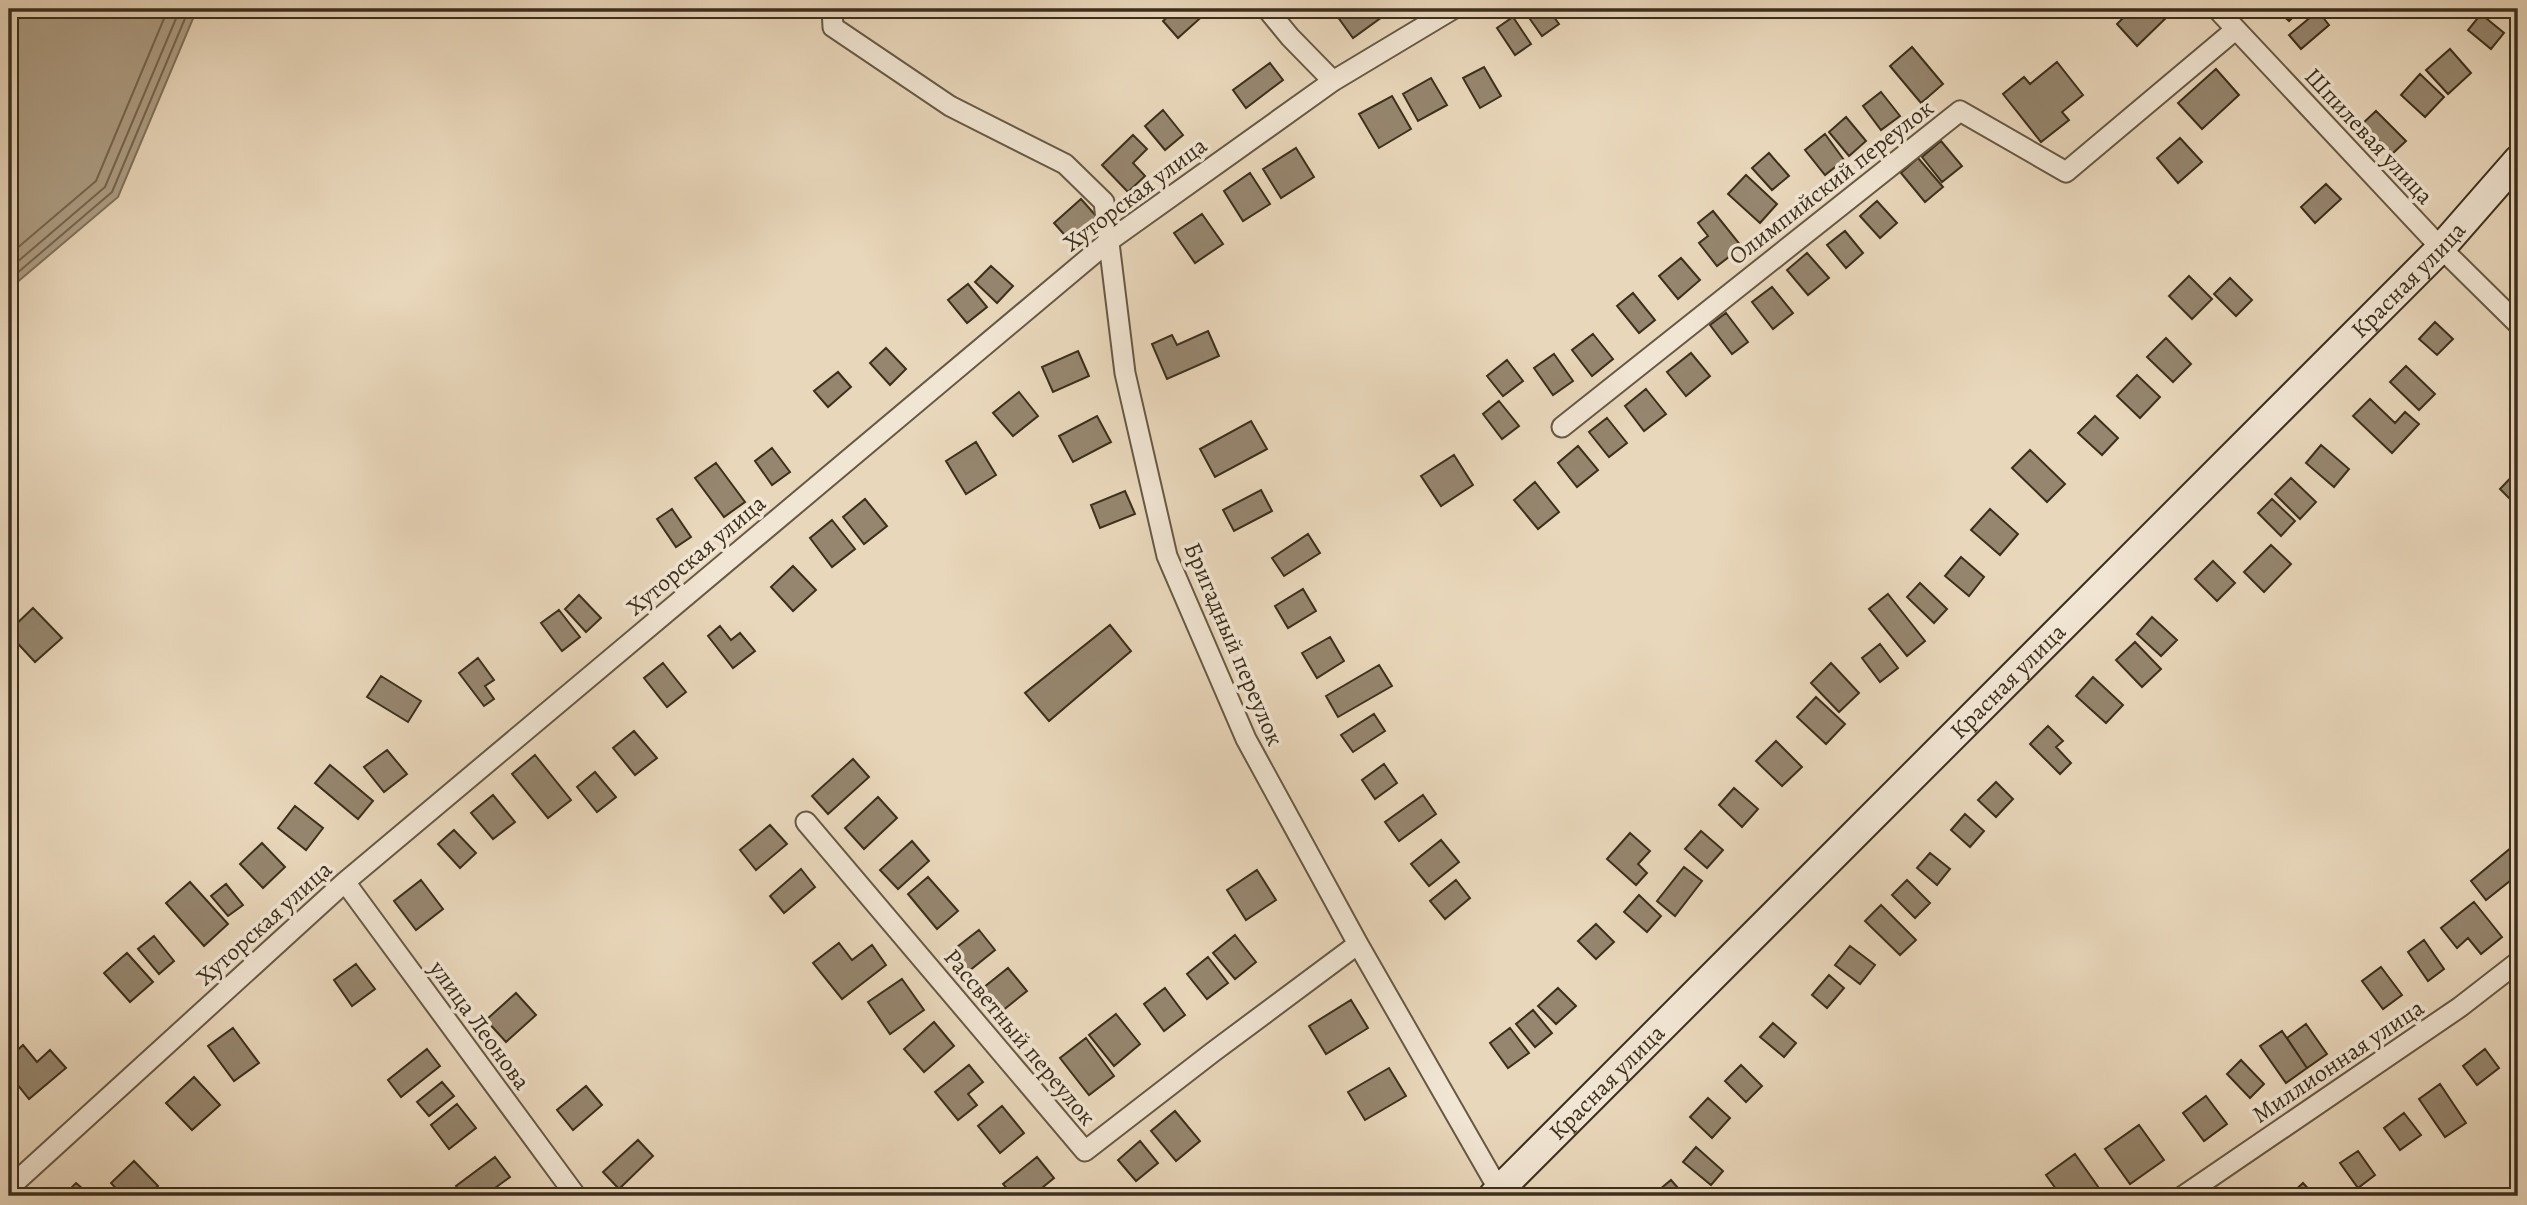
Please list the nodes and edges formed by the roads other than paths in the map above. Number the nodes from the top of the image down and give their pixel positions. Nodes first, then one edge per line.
1 (832, 9) edge
2 (1267, 9) edge
3 (1454, 9) edge
4 (2217, 9) edge
5 (2235, 30) junction
6 (1333, 81) junction
7 (2518, 160) edge
8 (1109, 241) junction
9 (2441, 248) junction
10 (2518, 324) edge
11 (1562, 427) dead end
12 (806, 822) dead end
13 (345, 882) junction
14 (1358, 944) junction
15 (2518, 962) edge
16 (9, 1188) edge
17 (1496, 1193) edge
18 (576, 1196) edge
19 (2183, 1196) edge

1 - 8 street, Бригадный переулок
2 - 6 street
3 - 6 street, Хуторская улица
4 - 5 street, Шпилевая улица
5 - 9 street, Шпилевая улица
5 - 11 street, Олимпийский переулок
6 - 8 street, Хуторская улица
7 - 9 main road, Красная улица
8 - 13 street, Хуторская улица
8 - 14 street, Бригадный переулок
9 - 10 street, Шпилевая улица
9 - 17 main road, Красная улица
12 - 14 street, Рассветный переулок
13 - 16 street, Хуторская улица
13 - 18 street, улица Леонова
14 - 17 street, Бригадный переулок
15 - 19 street, Миллионная улица

